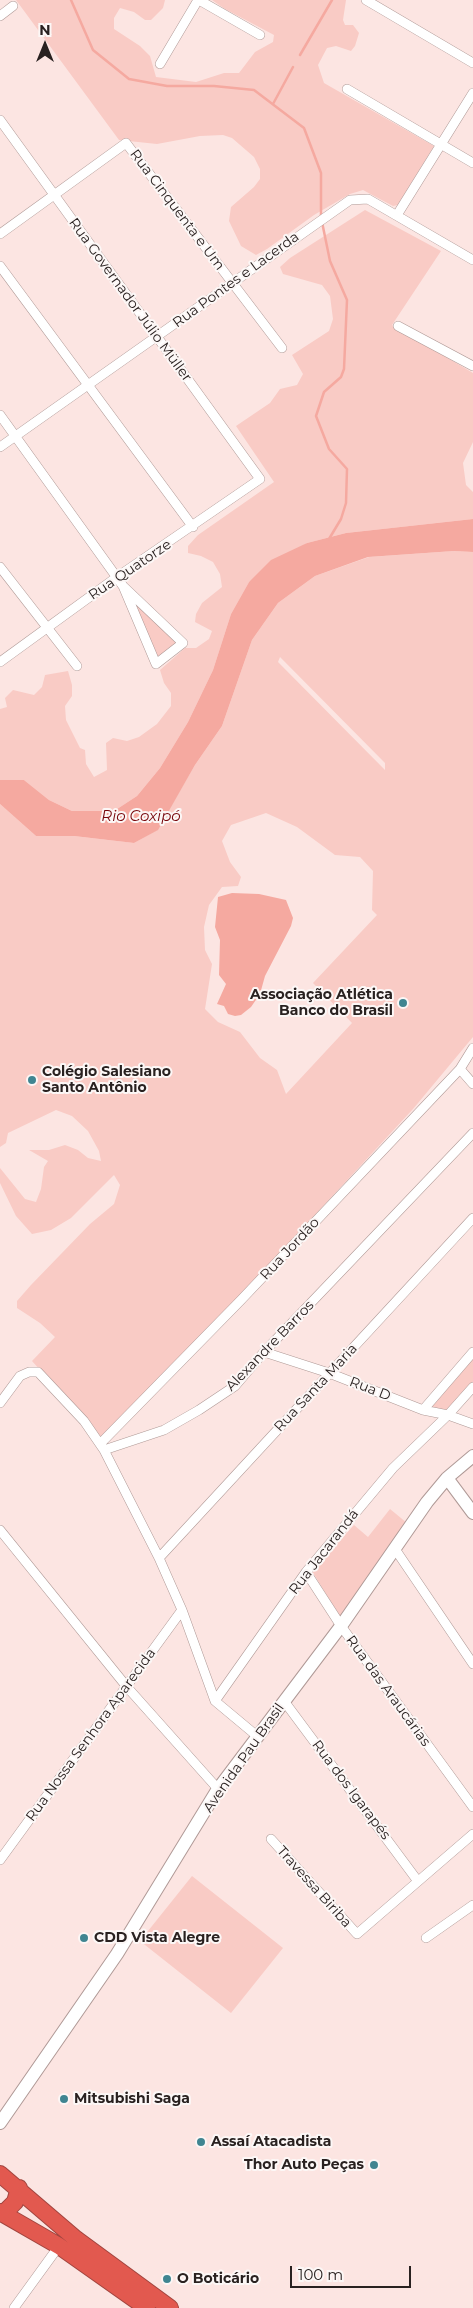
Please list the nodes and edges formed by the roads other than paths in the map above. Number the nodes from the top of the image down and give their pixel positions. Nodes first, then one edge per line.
1 (199, 0) edge
2 (366, 0) edge
3 (13, 6) dead end
4 (0, 16) edge
5 (260, 35) dead end
6 (473, 63) edge
7 (160, 64) dead end
8 (347, 89) dead end
9 (473, 93) edge
10 (0, 120) edge
11 (442, 145) junction
12 (473, 163) edge
13 (54, 195) junction
14 (397, 215) junction
15 (0, 234) edge
16 (473, 260) edge
17 (0, 266) edge
18 (232, 282) junction
19 (398, 326) dead end
20 (156, 337) junction
21 (282, 348) dead end
22 (473, 366) edge
23 (88, 383) junction
24 (0, 415) edge
25 (16, 436) junction
26 (0, 447) edge
27 (260, 479) joint
28 (193, 527) junction
29 (0, 567) edge
30 (116, 578) junction
31 (123, 586) junction
32 (47, 628) junction
33 (0, 662) edge
34 (77, 666) dead end
35 (473, 1048) edge
36 (460, 1069) junction
37 (473, 1084) edge
38 (473, 1132) edge
39 (473, 1218) edge
40 (264, 1352) junction
41 (473, 1352) edge
42 (330, 1373) junction
43 (473, 1387) edge
44 (0, 1403) edge
45 (423, 1410) junction
46 (448, 1415) junction
47 (473, 1424) edge
48 (102, 1447) junction
49 (473, 1456) edge
50 (447, 1478) junction
51 (473, 1513) edge
52 (0, 1530) edge
53 (395, 1548) junction
54 (159, 1558) junction
55 (306, 1572) junction
56 (182, 1610) junction
57 (341, 1626) junction
58 (473, 1664) edge
59 (127, 1686) junction
60 (284, 1700) junction
61 (215, 1702) junction
62 (257, 1736) junction
63 (218, 1790) junction
64 (473, 1807) edge
65 (473, 1834) edge
66 (271, 1839) dead end
67 (0, 1860) edge
68 (418, 1880) junction
69 (473, 1905) edge
70 (426, 1938) dead end
71 (0, 2123) edge
72 (0, 2174) edge
73 (18, 2188) junction
74 (1, 2214) edge
75 (59, 2246) junction
76 (14, 2308) edge
77 (147, 2308) edge
78 (170, 2308) edge

1 - 5 street
1 - 7 street
2 - 6 street
3 - 4 street
8 - 11 street
9 - 11 street
10 - 13 street, Rua Governador Júlio Müller
11 - 12 street
11 - 14 street
13 - 15 street
13 - 18 street, Rua Cinquenta e Um
13 - 20 street, Rua Governador Júlio Müller
14 - 16 street
14 - 18 street, Rua Pontes e Lacerda
17 - 23 street
18 - 20 street, Rua Pontes e Lacerda
18 - 21 street, Rua Cinquenta e Um
19 - 22 street
20 - 23 street, Rua Pontes e Lacerda
20 - 27 street, Rua Governador Júlio Müller
23 - 25 street, Rua Pontes e Lacerda
23 - 28 street
24 - 25 street
25 - 26 street, Rua Pontes e Lacerda
25 - 30 street
27 - 28 street, Rua Quatorze
28 - 30 street, Rua Quatorze
29 - 32 street
30 - 31 street
30 - 32 street, Rua Quatorze
31 - 31 street
32 - 33 street, Rua Quatorze
32 - 34 street
35 - 36 street, Rua Jordão
36 - 37 street
36 - 48 street, Rua Jordão
38 - 40 street, Alexandre Barros
39 - 42 street, Rua Santa Maria
40 - 42 street, Rua D
40 - 48 street, Alexandre Barros
41 - 45 street
42 - 45 street, Rua D
42 - 54 street, Rua Santa Maria
43 - 46 street, Rua Jacarandá
44 - 48 street
45 - 46 street, Rua D
46 - 47 street, Rua D
46 - 55 street, Rua Jacarandá
48 - 54 street
49 - 50 street, Avenida Pau Brasil
50 - 51 street
50 - 53 street, Avenida Pau Brasil
52 - 59 street
53 - 57 street, Avenida Pau Brasil
53 - 58 street
54 - 56 street
55 - 57 street, Rua das Araucárias
55 - 61 street, Rua Jacarandá
56 - 59 street, Rua Nossa Senhora Aparecida
56 - 61 street
57 - 60 street, Avenida Pau Brasil
57 - 64 street, Rua das Araucárias
59 - 63 street
59 - 67 street, Rua Nossa Senhora Aparecida
60 - 62 street, Avenida Pau Brasil
60 - 68 street, Rua dos Igarapés
61 - 62 street
62 - 63 street, Avenida Pau Brasil
63 - 71 street, Avenida Pau Brasil
65 - 68 street
66 - 68 street, Travessa Biriba
69 - 70 street
72 - 73 highway
73 - 74 highway
73 - 78 highway
74 - 75 highway
75 - 76 street
75 - 77 highway

